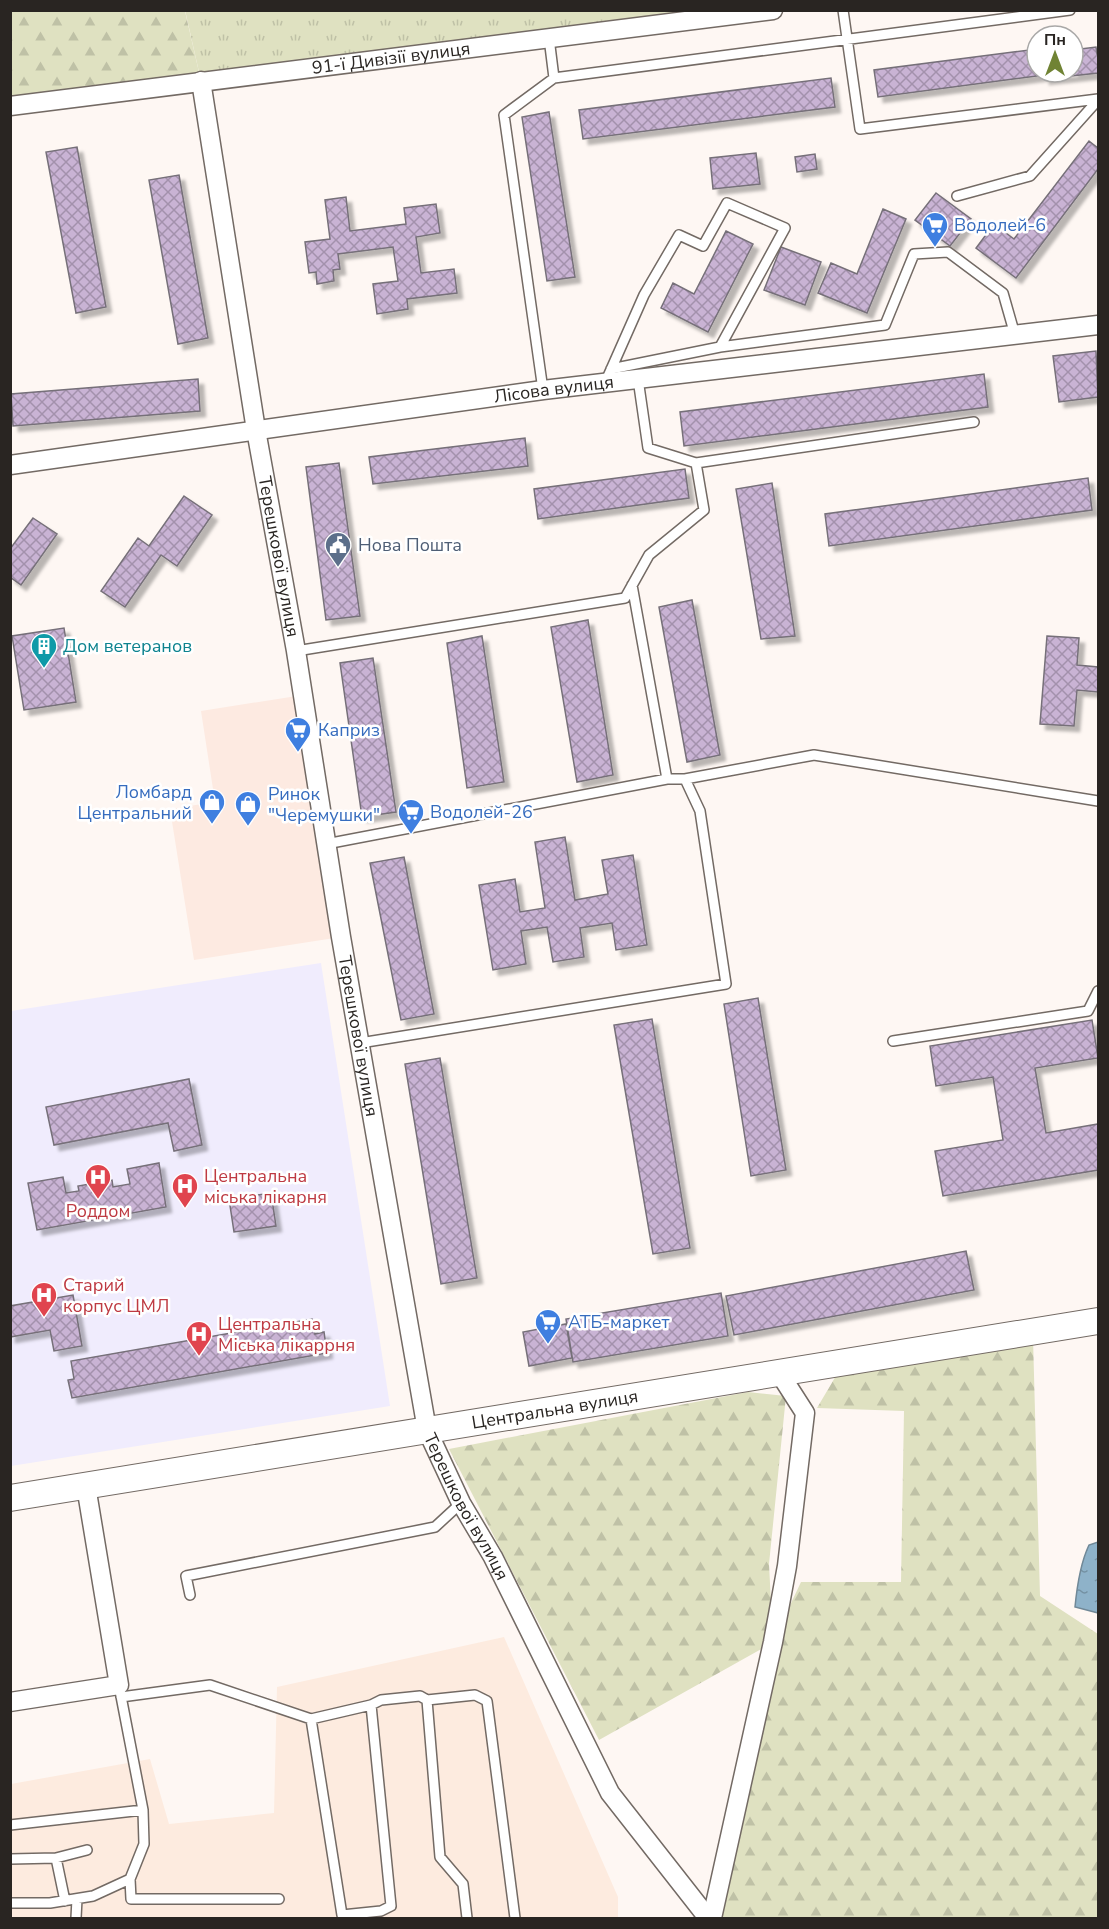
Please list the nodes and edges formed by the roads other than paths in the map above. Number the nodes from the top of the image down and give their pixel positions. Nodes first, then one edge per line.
1 (773, 10) edge
2 (843, 10) edge
3 (1070, 10) edge
4 (549, 38) junction
5 (847, 40) junction
6 (554, 78) junction
7 (201, 81) junction
8 (1098, 100) edge
9 (10, 106) edge
10 (957, 196) dead end
11 (1098, 325) edge
12 (1015, 335) junction
13 (720, 347) junction
14 (608, 376) junction
15 (638, 379) junction
16 (543, 390) junction
17 (974, 422) dead end
18 (256, 430) junction
19 (696, 463) junction
20 (10, 465) edge
21 (632, 585) junction
22 (296, 651) junction
23 (667, 779) junction
24 (685, 779) junction
25 (1098, 801) edge
26 (326, 844) junction
27 (1098, 991) edge
28 (893, 1041) dead end
29 (360, 1043) junction
30 (1098, 1321) edge
31 (780, 1374) junction
32 (427, 1430) junction
33 (86, 1486) junction
34 (10, 1498) edge
35 (461, 1503) junction
36 (190, 1595) dead end
37 (120, 1691) junction
38 (428, 1700) junction
39 (10, 1702) edge
40 (371, 1705) junction
41 (311, 1719) junction
42 (143, 1810) junction
43 (10, 1825) edge
44 (87, 1850) dead end
45 (56, 1858) junction
46 (10, 1859) edge
47 (130, 1879) junction
48 (77, 1899) junction
49 (279, 1899) dead end
50 (65, 1900) junction
51 (10, 1903) edge
52 (76, 1918) edge
53 (467, 1918) edge
54 (515, 1918) edge
55 (710, 1918) edge

1 - 4 street, 91-ї Дивізії вулиця
2 - 5 lane
3 - 5 lane
4 - 6 lane
4 - 7 street, 91-ї Дивізії вулиця
5 - 6 lane
5 - 8 lane
6 - 16 lane
7 - 9 street, 91-ї Дивізії вулиця
7 - 18 street, Терешкової вулиця
8 - 10 lane
11 - 12 street, Лісова вулиця
12 - 13 lane
12 - 15 street, Лісова вулиця
13 - 14 lane
13 - 14 lane
14 - 15 street, Лісова вулиця
14 - 16 street, Лісова вулиця
15 - 19 lane
16 - 18 street, Лісова вулиця
17 - 19 lane
18 - 20 street, Лісова вулиця
18 - 22 street, Терешкової вулиця
19 - 21 lane
21 - 22 lane
21 - 23 lane
22 - 26 street, Терешкової вулиця
23 - 24 lane
23 - 26 lane
24 - 25 lane
24 - 29 lane
26 - 29 street, Терешкової вулиця
27 - 28 lane
29 - 32 street, Терешкової вулиця
30 - 31 main road, Центральна вулиця
31 - 32 main road, Центральна вулиця
31 - 55 street
32 - 33 main road, Центральна вулиця
32 - 35 street, Терешкової вулиця
33 - 34 main road, Центральна вулиця
33 - 37 street
35 - 36 lane
35 - 55 street, Терешкової вулиця
37 - 39 street
37 - 41 lane
37 - 42 lane
38 - 40 lane
38 - 53 lane
38 - 54 lane
40 - 41 lane
40 - 41 lane
42 - 43 lane
42 - 47 lane
44 - 45 lane
45 - 46 lane
45 - 50 lane
47 - 48 lane
47 - 49 lane
48 - 50 lane
48 - 52 lane
50 - 51 lane

